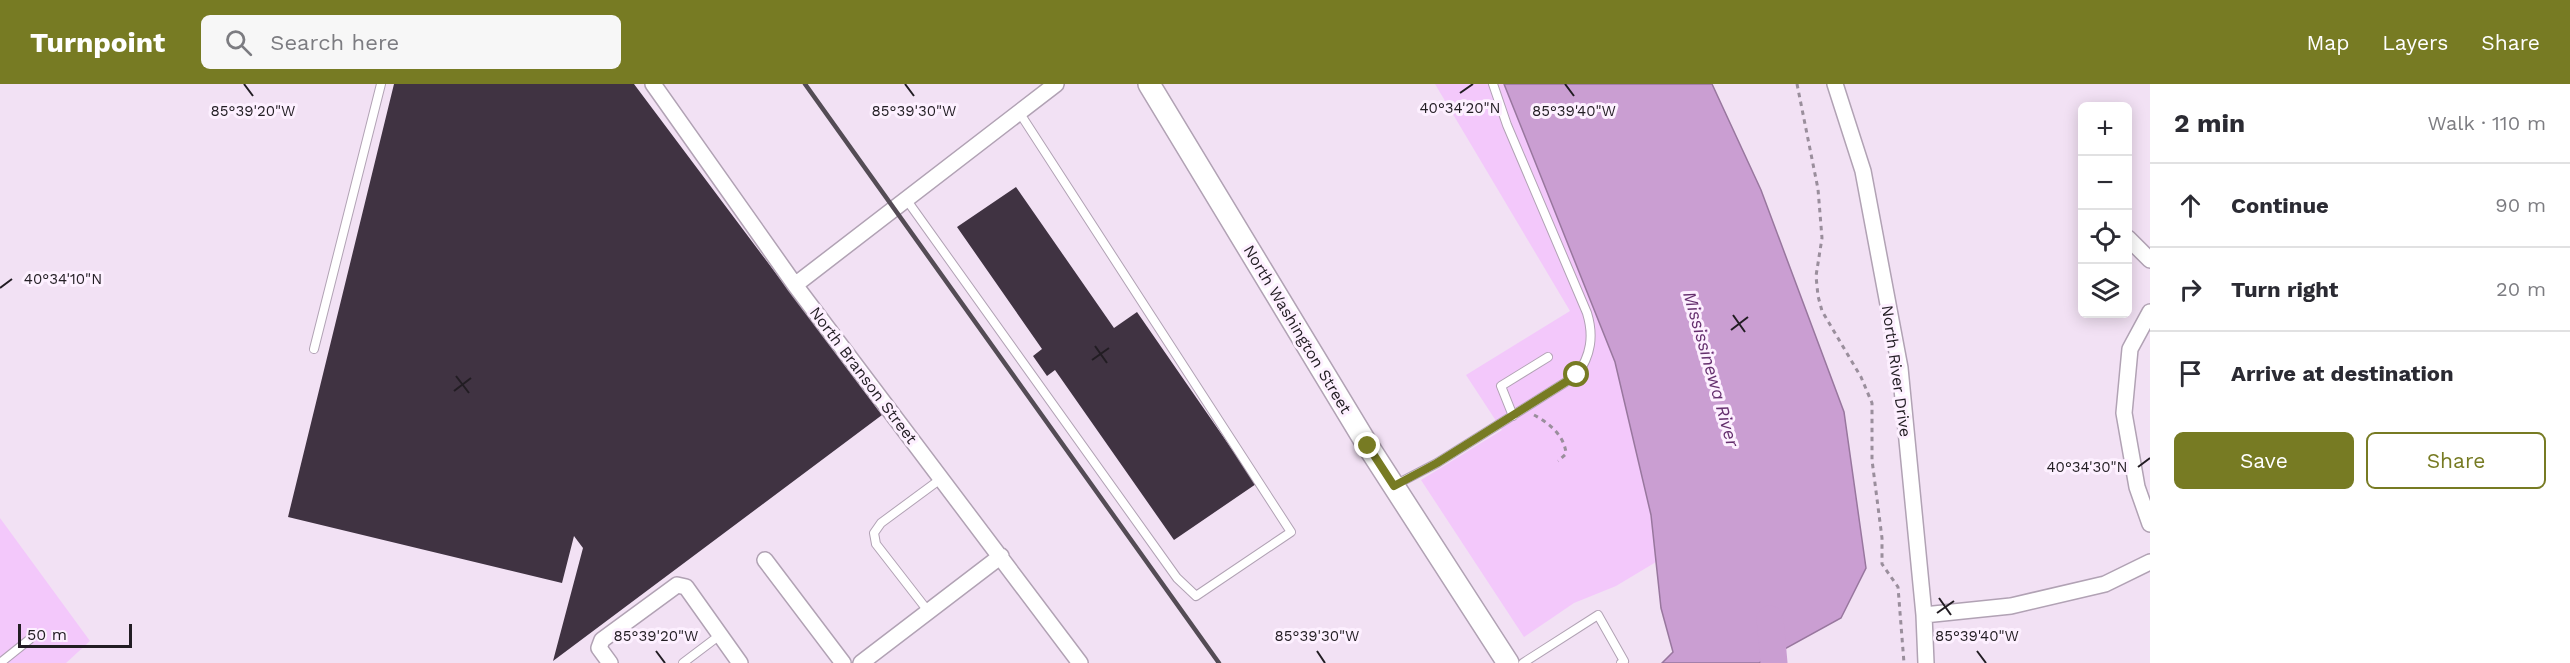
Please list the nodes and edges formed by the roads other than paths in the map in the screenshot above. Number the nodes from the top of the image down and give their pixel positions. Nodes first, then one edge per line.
1 (381, 84) edge
2 (652, 84) edge
3 (1056, 84) edge
4 (1149, 84) edge
5 (1493, 84) edge
6 (1835, 84) edge
7 (1019, 112) junction
8 (906, 199) junction
9 (2132, 243) edge
10 (2150, 260) edge
11 (795, 285) junction
12 (2150, 312) edge
13 (314, 349) dead end
14 (1548, 357) dead end
15 (1513, 416) junction
16 (942, 478) junction
17 (1394, 486) junction
18 (2150, 524) edge
19 (1000, 556) junction
20 (765, 560) dead end
21 (2150, 562) edge
22 (928, 611) junction
23 (1924, 615) junction
24 (720, 635) junction
25 (30, 639) dead end
26 (0, 663) edge
27 (610, 663) edge
28 (682, 663) edge
29 (740, 663) edge
30 (843, 663) edge
31 (861, 663) edge
32 (1080, 663) edge
33 (1508, 663) edge
34 (1522, 663) edge
35 (1621, 663) edge
36 (1926, 663) edge

1 - 13 lane
2 - 11 street, North Branson Street
3 - 7 street
4 - 17 street, North Washington Street
5 - 15 lane
6 - 23 street, North River Drive
7 - 8 street
7 - 8 lane
8 - 11 street
9 - 10 street
11 - 16 street, North Branson Street
12 - 18 street
14 - 15 lane
15 - 17 lane
16 - 19 street, North Branson Street
16 - 22 lane
17 - 33 street, North Washington Street
19 - 22 street
19 - 32 street, North Branson Street
20 - 30 street
21 - 23 street
22 - 31 street
23 - 36 street, North River Drive
24 - 27 street
24 - 28 lane
24 - 29 street
25 - 26 lane
34 - 35 lane

